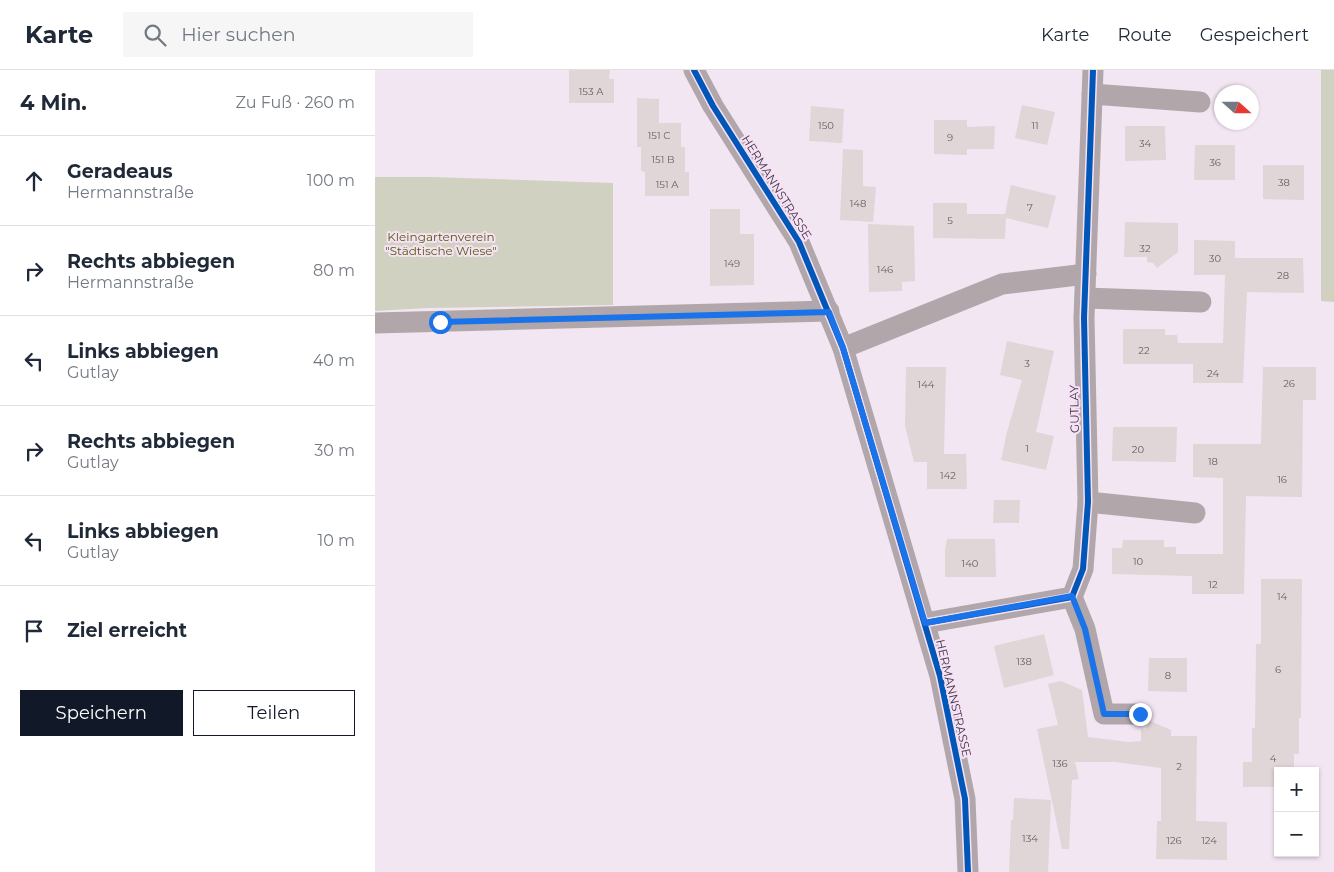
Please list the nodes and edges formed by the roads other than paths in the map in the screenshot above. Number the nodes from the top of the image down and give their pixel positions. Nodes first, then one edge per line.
1 (694, 70) edge
2 (1093, 70) edge
3 (1092, 94) junction
4 (1200, 102) dead end
5 (1085, 274) junction
6 (1085, 298) junction
7 (1201, 302) dead end
8 (829, 312) junction
9 (375, 323) edge
10 (843, 348) junction
11 (1087, 502) junction
12 (1195, 513) dead end
13 (1072, 596) junction
14 (925, 623) junction
15 (1140, 714) dead end
16 (968, 872) edge

1 - 8 street, HERMANNSTRASSE
2 - 3 street, GUTLAY
3 - 4 street
3 - 5 street, GUTLAY
5 - 6 street, GUTLAY
5 - 10 street
6 - 7 street
6 - 11 street, GUTLAY
8 - 9 street
8 - 10 street, HERMANNSTRASSE
10 - 14 street, HERMANNSTRASSE
11 - 12 street
11 - 13 street, GUTLAY
13 - 14 street
13 - 15 street
14 - 16 street, HERMANNSTRASSE

